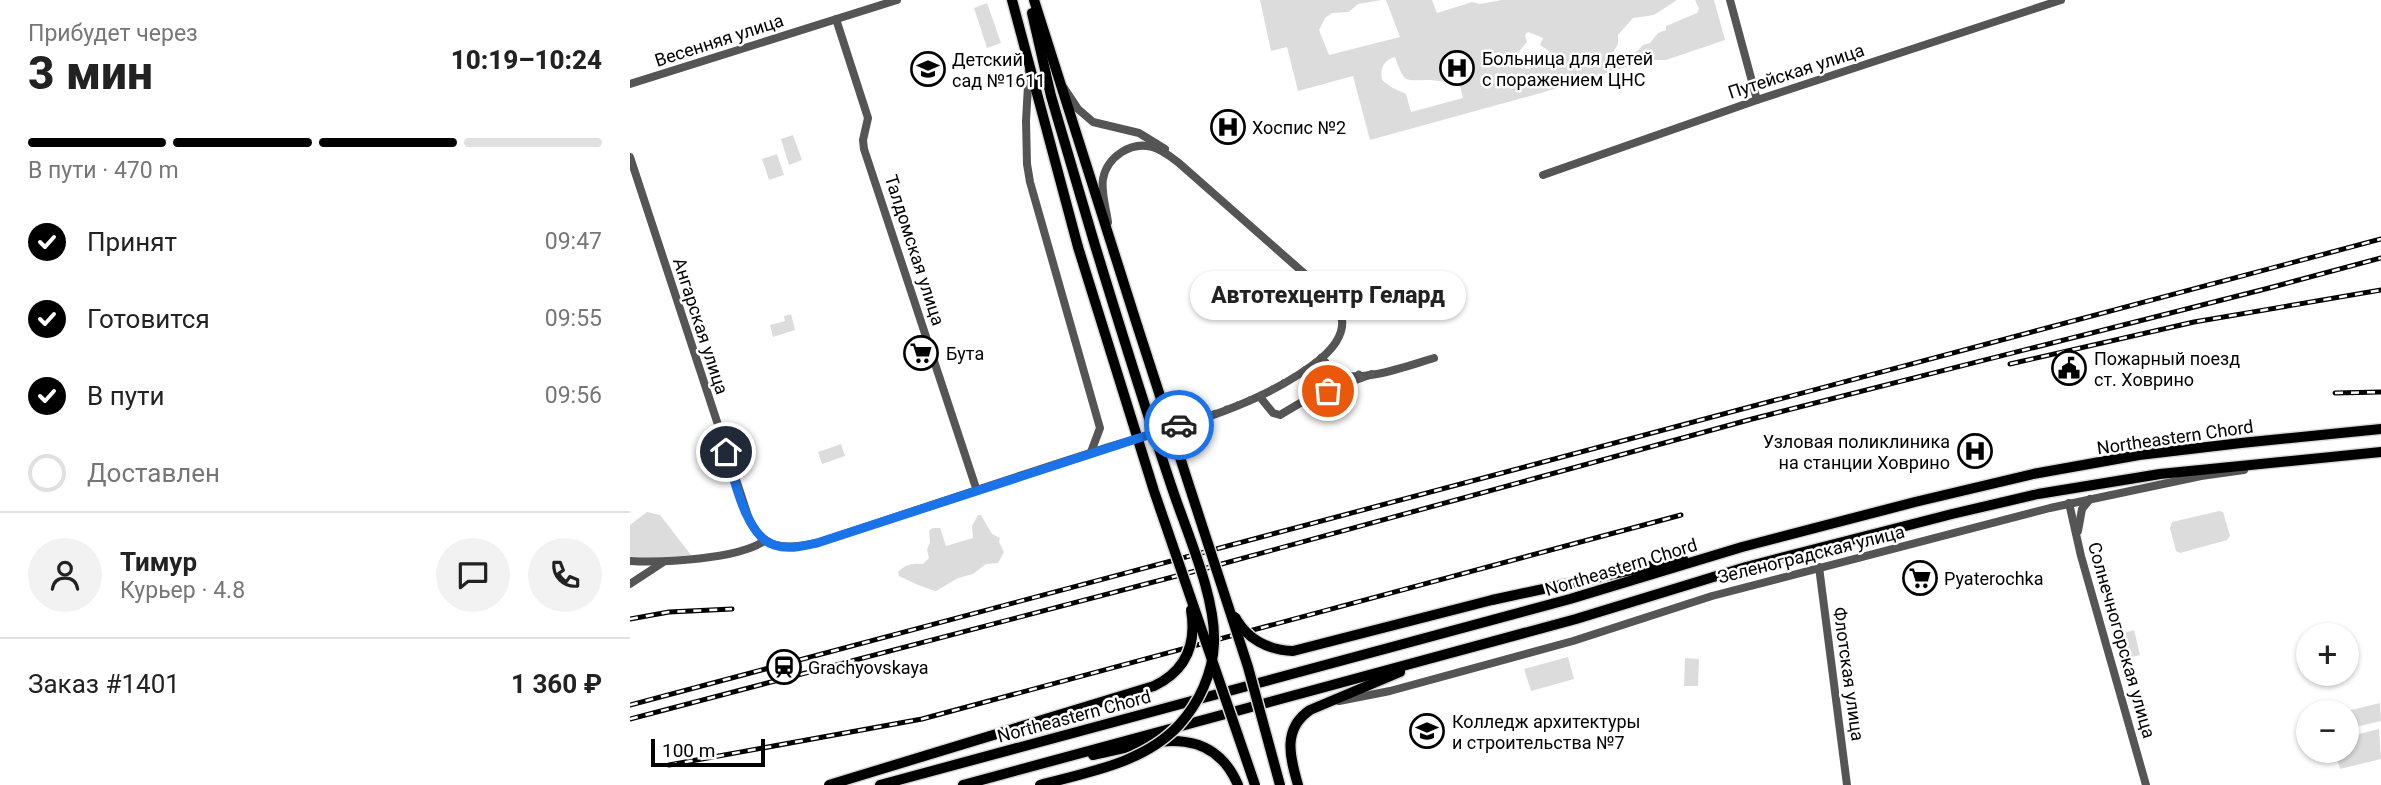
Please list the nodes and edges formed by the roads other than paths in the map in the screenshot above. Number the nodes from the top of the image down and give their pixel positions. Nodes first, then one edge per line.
1 (897, 0) edge
2 (1010, 0) edge
3 (1032, 0) edge
4 (1730, 0) edge
5 (2061, 0) edge
6 (836, 19) junction
7 (1029, 64) junction
8 (630, 84) edge
9 (1061, 84) junction
10 (1757, 100) junction
11 (630, 157) edge
12 (1180, 164) junction
13 (1543, 175) dead end
14 (1110, 237) junction
15 (1321, 358) junction
16 (1434, 358) dead end
17 (1372, 374) junction
18 (1260, 397) junction
19 (2381, 429) edge
20 (1091, 452) junction
21 (2381, 454) edge
22 (977, 491) junction
23 (2090, 499) junction
24 (2069, 503) junction
25 (2077, 537) junction
26 (765, 541) junction
27 (1742, 547) junction
28 (630, 561) edge
29 (662, 563) junction
30 (1819, 567) junction
31 (1219, 578) junction
32 (1184, 579) junction
33 (630, 584) edge
34 (1478, 644) junction
35 (1319, 705) junction
36 (1017, 770) junction
37 (965, 784) edge
38 (829, 785) edge
39 (880, 785) edge
40 (1040, 785) edge
41 (1238, 785) edge
42 (1255, 785) edge
43 (1280, 785) edge
44 (1298, 785) edge
45 (1847, 785) edge
46 (2146, 785) edge

1 - 6 street, Весенняя улица
2 - 7 main road
3 - 9 main road
3 - 40 main road, bridge
4 - 10 street
5 - 10 street, Путейская улица
6 - 8 street, Весенняя улица
6 - 22 street, Талдомская улица
7 - 20 street
7 - 32 main road, bridge
9 - 12 street
9 - 14 main road
10 - 13 street, Путейская улица
11 - 26 street, Ангарская улица
12 - 14 street
12 - 15 street
14 - 31 main road, bridge
15 - 17 street
15 - 18 street
16 - 17 street
17 - 18 street
18 - 20 street
19 - 27 main road, Northeastern Chord
20 - 22 street
21 - 23 street, Зеленоградская улица
21 - 34 main road, Northeastern Chord
22 - 26 street
23 - 24 street, Зеленоградская улица
23 - 25 street
24 - 25 street, Солнечногорская улица
24 - 30 street, Зеленоградская улица
25 - 46 street, Солнечногорская улица
26 - 29 street
27 - 31 main road, bridge
27 - 39 main road, Northeastern Chord
28 - 29 street
29 - 33 street
30 - 35 street, Зеленоградская улица
30 - 45 street, Флотская улица
31 - 43 main road, bridge
32 - 38 main road, bridge
32 - 42 main road, bridge
34 - 35 main road
34 - 36 main road, Northeastern Chord
35 - 44 main road
36 - 37 main road, Northeastern Chord
36 - 41 main road

